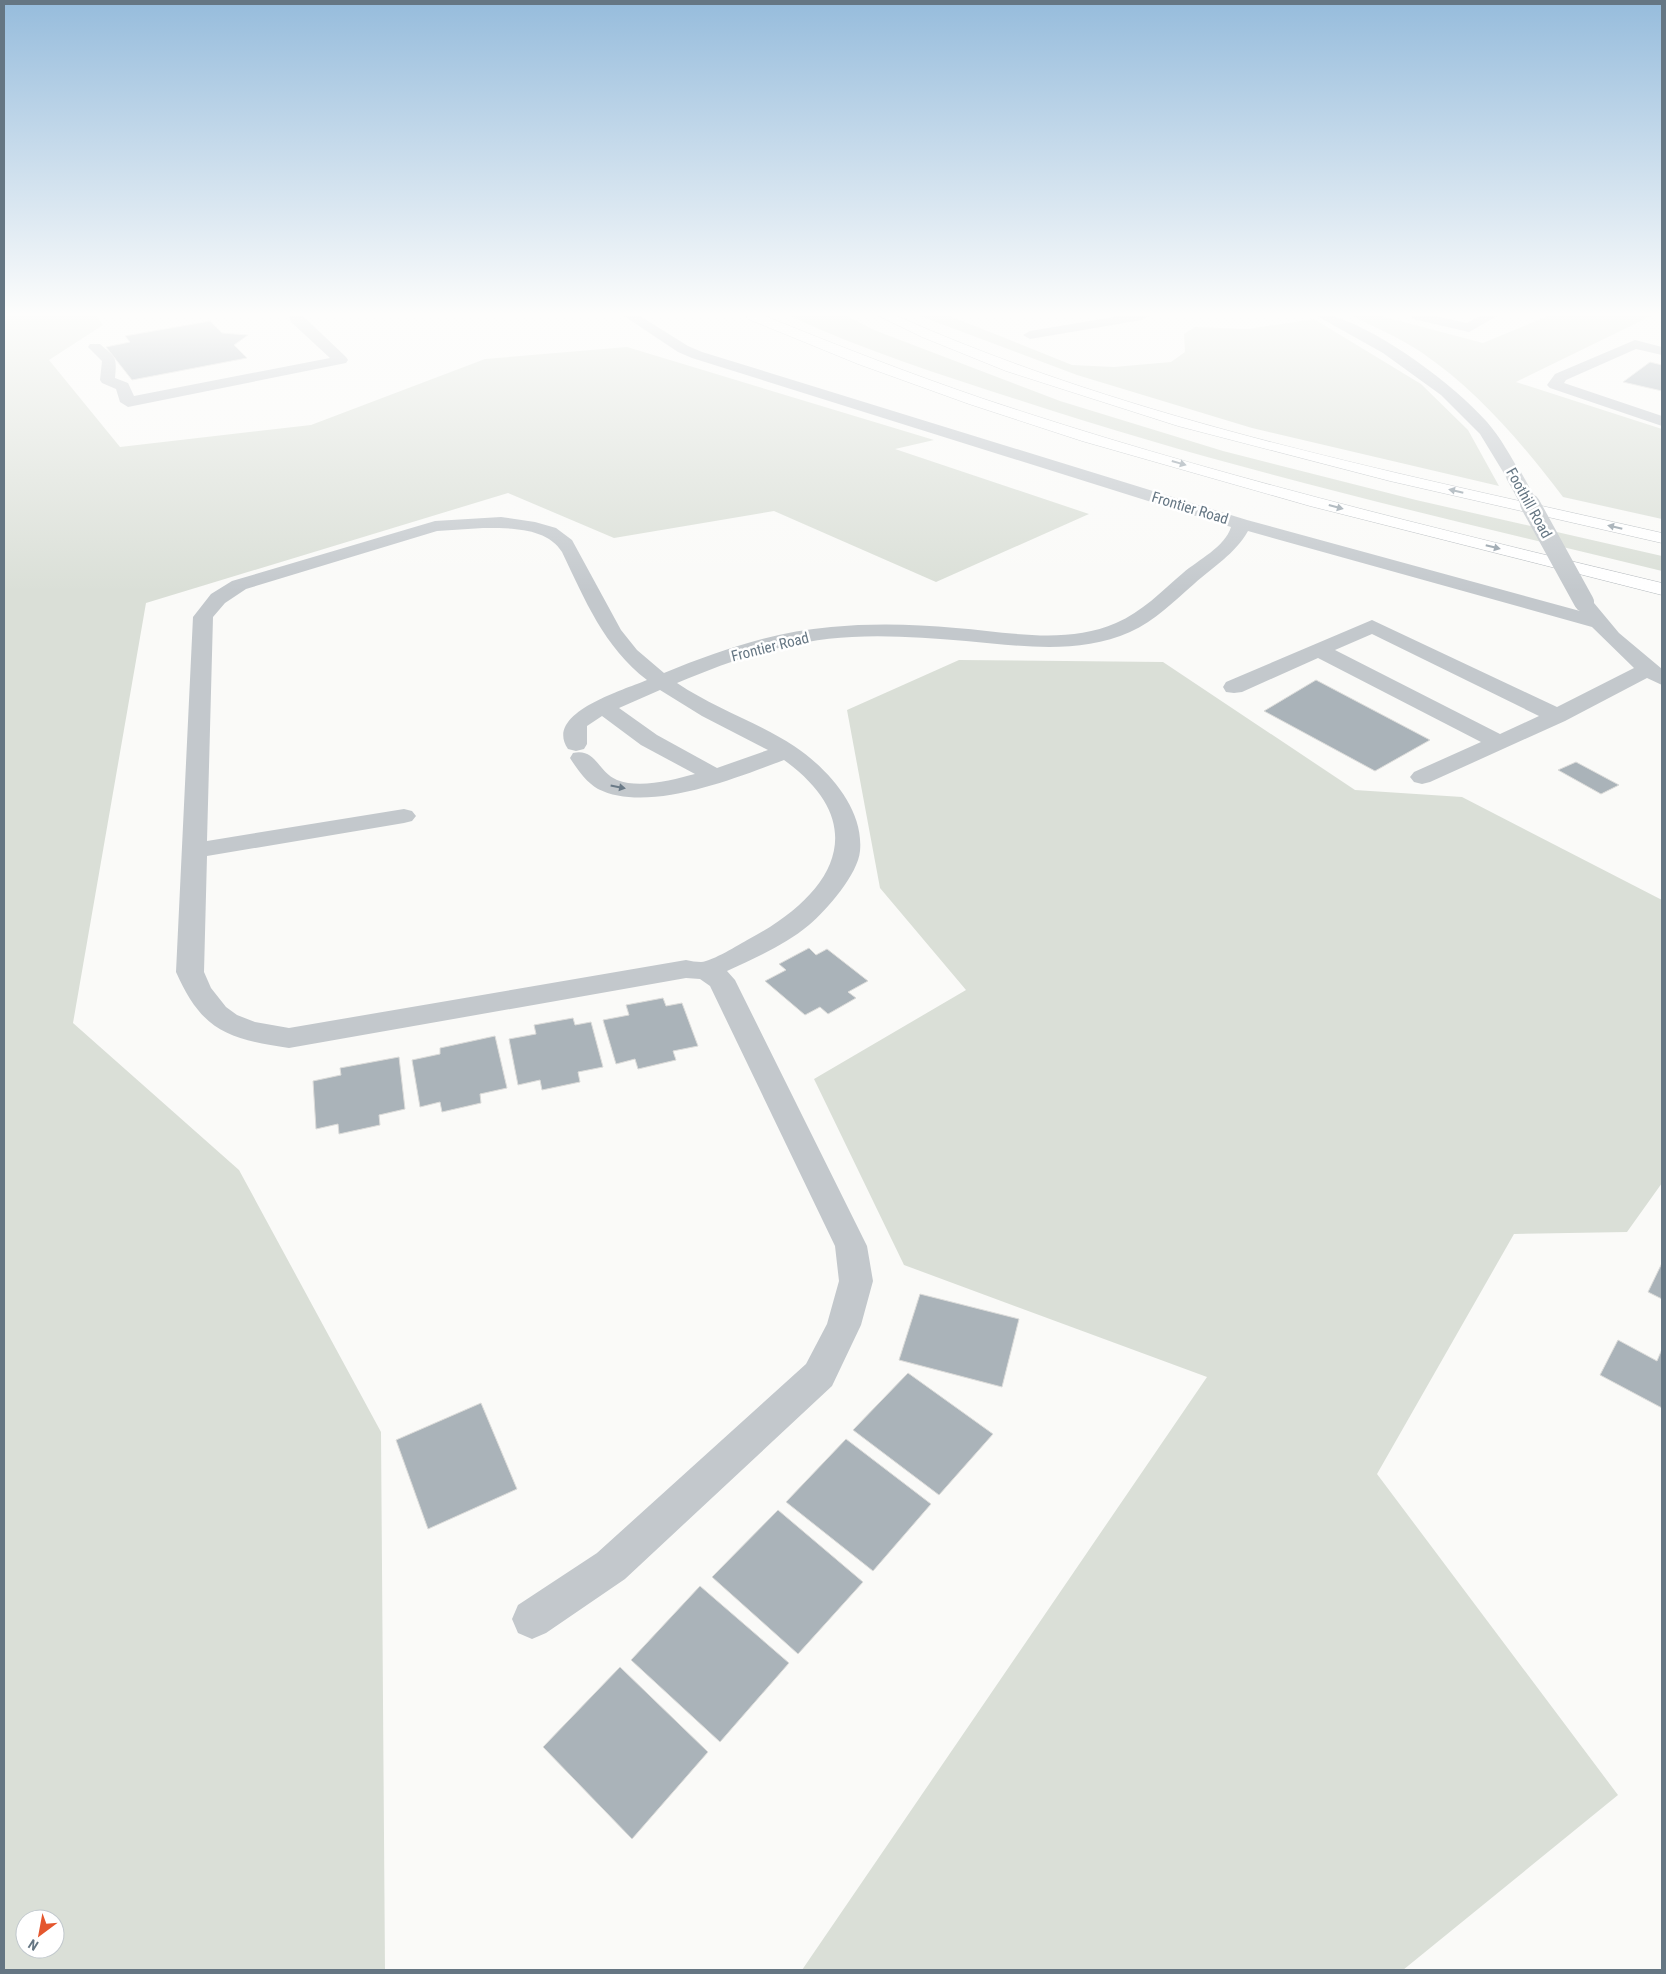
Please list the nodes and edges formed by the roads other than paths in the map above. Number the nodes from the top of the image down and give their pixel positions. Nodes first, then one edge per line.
1 (868, 408) edge
2 (1004, 408) edge
3 (1133, 408) edge
4 (1465, 408) edge
5 (1624, 408) edge
6 (1662, 421) edge
7 (1241, 524) junction
8 (1662, 538) edge
9 (1662, 589) edge
10 (1597, 622) junction
11 (1319, 650) junction
12 (1655, 674) edge
13 (662, 682) junction
14 (1234, 687) dead end
15 (603, 707) junction
16 (1557, 716) junction
17 (1500, 742) junction
18 (786, 751) junction
19 (717, 777) junction
20 (1422, 777) dead end
21 (404, 816) dead end
22 (194, 851) junction
23 (706, 971) junction
24 (532, 1619) dead end

1 - 7 street, Frontier Road
2 -> 9 highway
8 -> 3 highway
4 - 10 street, Foothill Road, bridge
5 - 6 street
7 - 10 street
7 - 13 street, Frontier Road
10 - 12 street, Foothill Road
11 - 14 street
11 - 16 street
11 - 17 street
12 - 16 street
13 - 15 street, Frontier Road
13 - 18 street
13 - 22 street
15 - 19 street
15 -> 19 street, Frontier Road
16 - 17 street
17 - 20 street
18 - 19 street
18 - 23 street
21 - 22 street
22 - 23 street
23 - 24 street

